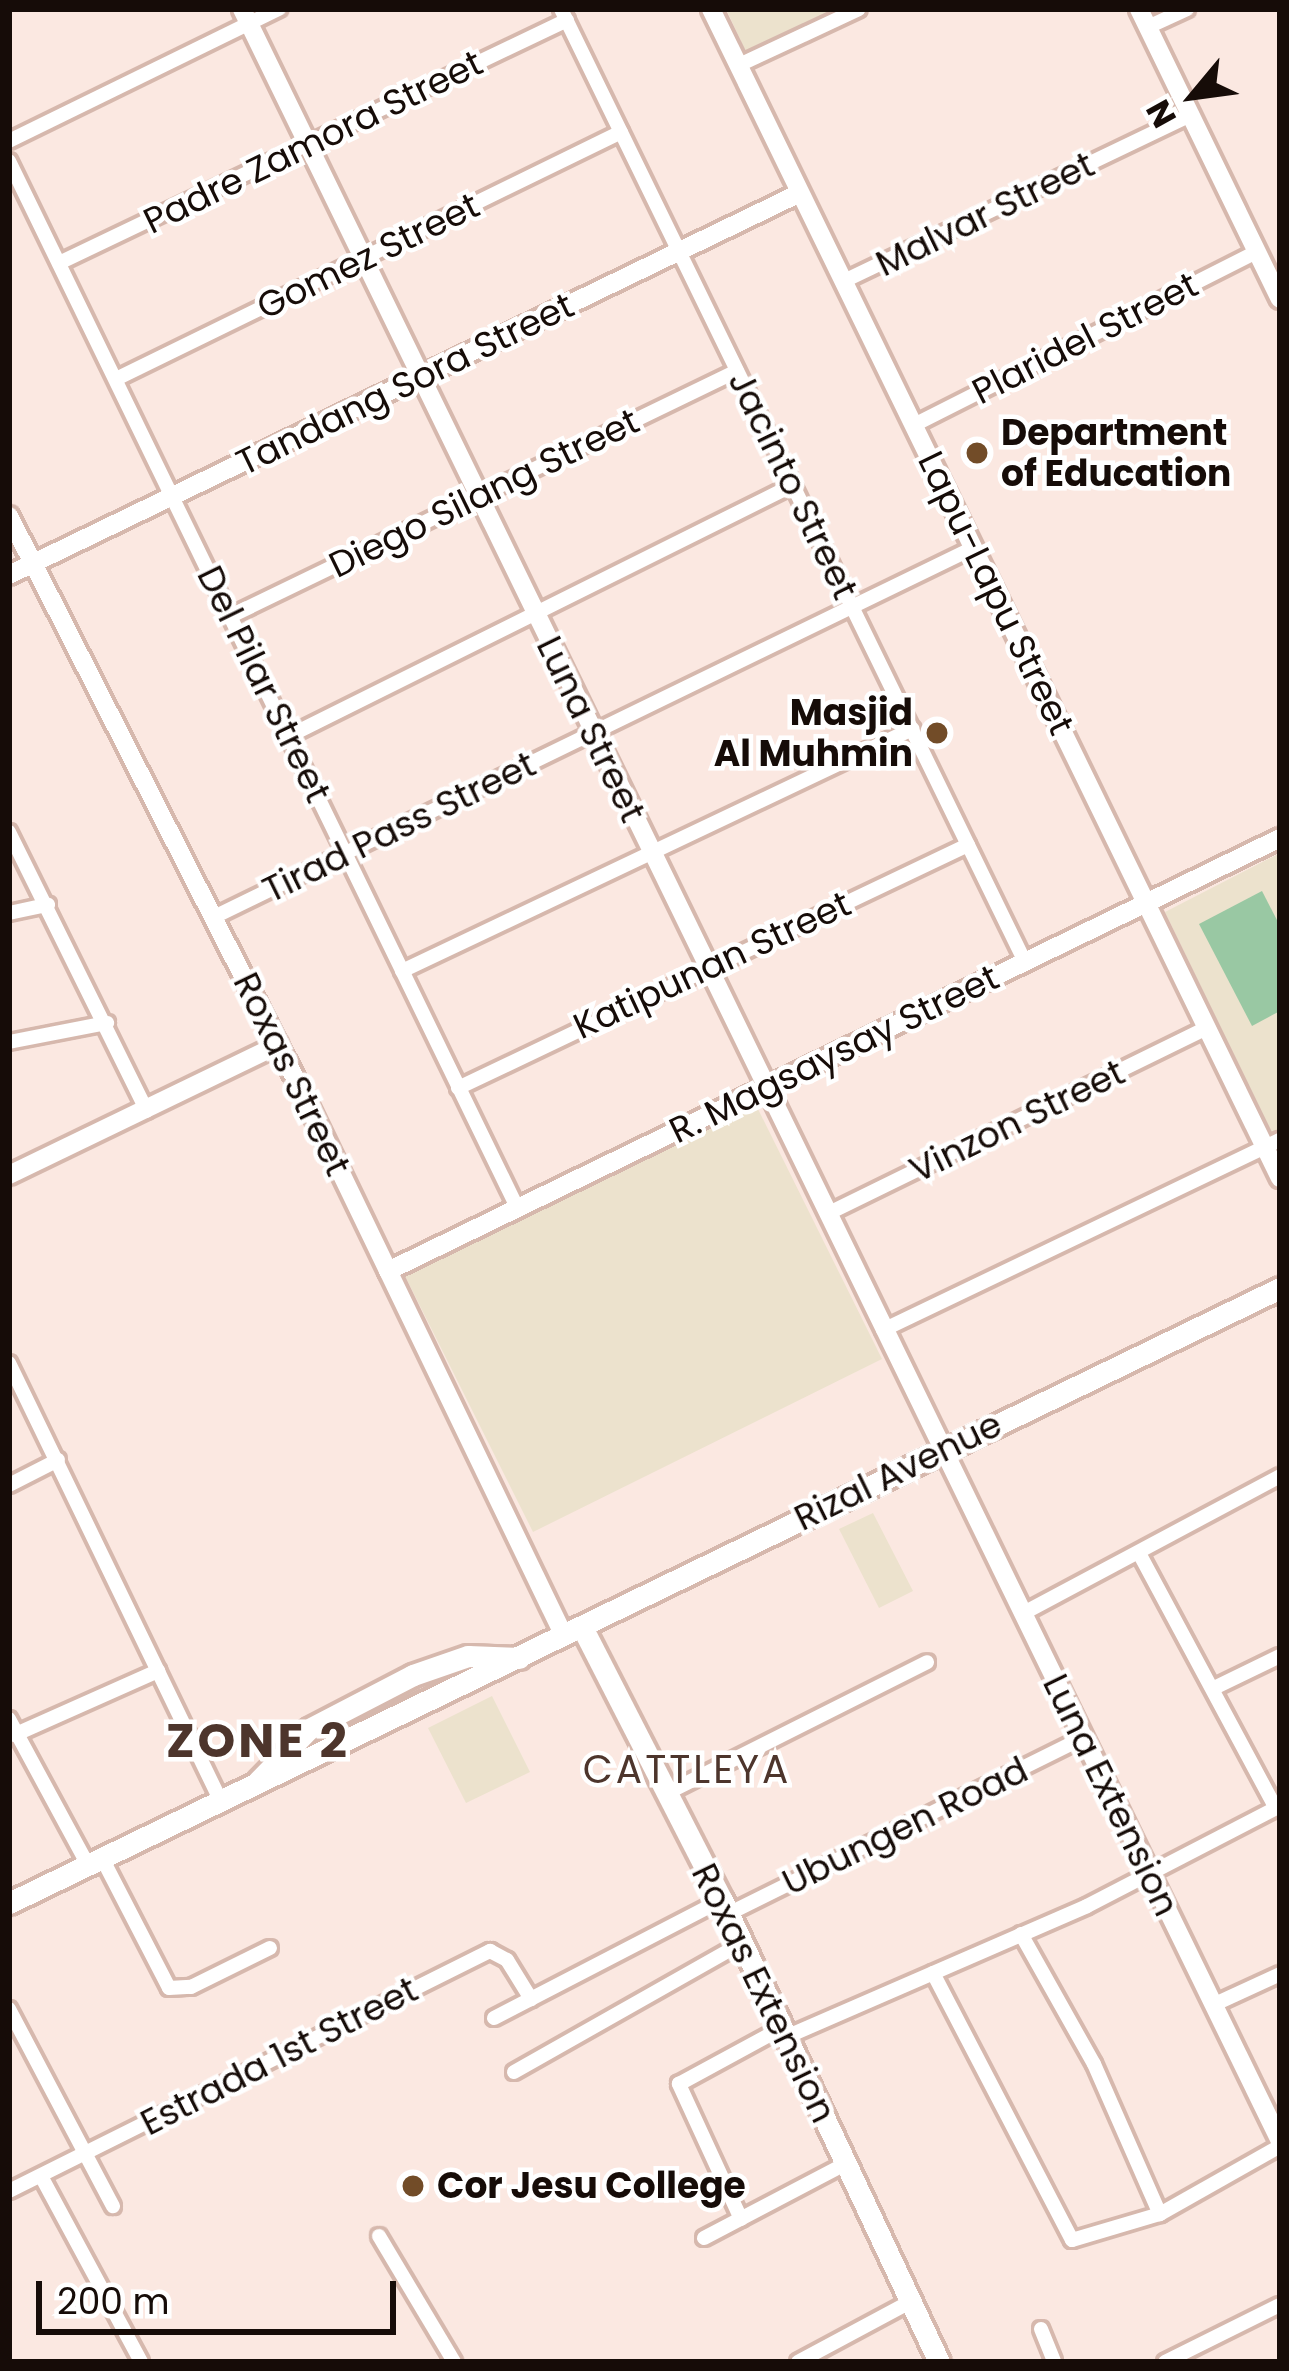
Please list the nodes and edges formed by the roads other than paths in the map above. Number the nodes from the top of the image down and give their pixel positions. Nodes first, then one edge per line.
1 (279, 9) edge
2 (711, 9) edge
3 (859, 9) edge
4 (1186, 9) edge
5 (564, 15) edge
6 (245, 16) edge
7 (1144, 18) edge
8 (739, 65) junction
9 (1191, 115) junction
10 (621, 132) junction
11 (9, 140) edge
12 (307, 143) junction
13 (9, 161) edge
14 (800, 193) junction
15 (679, 251) junction
16 (1257, 251) junction
17 (363, 259) junction
18 (59, 263) junction
19 (844, 281) junction
20 (1280, 299) edge
21 (737, 371) junction
22 (419, 375) junction
23 (116, 379) junction
24 (914, 425) junction
25 (793, 485) junction
26 (478, 495) junction
27 (174, 498) junction
28 (9, 516) edge
29 (974, 548) junction
30 (35, 566) junction
31 (9, 575) edge
32 (852, 607) junction
33 (534, 611) junction
34 (231, 616) junction
35 (912, 729) junction
36 (593, 733) junction
37 (289, 736) junction
38 (9, 832) edge
39 (1280, 838) edge
40 (968, 845) junction
41 (650, 850) junction
42 (345, 853) junction
43 (1146, 903) junction
44 (48, 905) junction
45 (9, 914) edge
46 (214, 917) junction
47 (1025, 962) junction
48 (706, 965) junction
49 (402, 971) junction
50 (107, 1023) junction
51 (1207, 1028) junction
52 (9, 1042) edge
53 (278, 1045) junction
54 (765, 1087) junction
55 (458, 1088) junction
56 (147, 1111) junction
57 (1273, 1144) edge
58 (9, 1175) edge
59 (1280, 1178) edge
60 (517, 1207) junction
61 (827, 1214) junction
62 (388, 1270) junction
63 (1280, 1288) edge
64 (883, 1330) junction
65 (9, 1363) edge
66 (941, 1449) junction
67 (58, 1460) junction
68 (1280, 1476) edge
69 (9, 1485) edge
70 (1139, 1553) junction
71 (1022, 1615) junction
72 (573, 1632) junction
73 (1280, 1656) edge
74 (927, 1662) dead end
75 (158, 1671) junction
76 (1214, 1688) junction
77 (9, 1719) edge
78 (13, 1736) edge
79 (1082, 1738) junction
80 (667, 1793) junction
81 (221, 1802) junction
82 (1278, 1807) edge
83 (95, 1861) junction
84 (1150, 1875) junction
85 (9, 1903) edge
86 (725, 1907) junction
87 (1021, 1934) junction
88 (742, 1943) junction
89 (270, 1948) dead end
90 (933, 1973) junction
91 (1280, 1974) edge
92 (531, 2000) junction
93 (1213, 2005) junction
94 (9, 2009) edge
95 (494, 2018) dead end
96 (784, 2033) junction
97 (514, 2072) dead end
98 (1279, 2137) edge
99 (85, 2153) junction
100 (845, 2164) junction
101 (41, 2176) junction
102 (9, 2192) edge
103 (113, 2206) dead end
104 (1160, 2214) junction
105 (741, 2219) junction
106 (379, 2236) dead end
107 (704, 2238) dead end
108 (910, 2302) junction
109 (1280, 2305) edge
110 (1041, 2329) dead end
111 (1172, 2360) edge
112 (141, 2362) edge
113 (454, 2362) edge
114 (798, 2362) edge
115 (939, 2362) edge
116 (1054, 2362) edge

1 - 6 street
2 - 8 street, Lapu-Lapu Street
3 - 8 street
4 - 7 street
5 - 10 street, Jacinto Street
5 - 12 street, Padre Zamora Street
6 - 11 street
6 - 12 street, Luna Street
7 - 9 street
8 - 14 street, Lapu-Lapu Street
9 - 16 street
9 - 19 street, Malvar Street
10 - 15 street, Jacinto Street
10 - 17 street, Gomez Street
12 - 17 street, Luna Street
12 - 18 street, Padre Zamora Street
13 - 18 street, Del Pilar Street
14 - 15 street, Tandang Sora Street
14 - 19 street, Lapu-Lapu Street
15 - 21 street, Jacinto Street
15 - 22 street, Tandang Sora Street
16 - 20 street
16 - 24 street, Plaridel Street
17 - 22 street, Luna Street
17 - 23 street, Gomez Street
18 - 23 street, Del Pilar Street
19 - 24 street, Lapu-Lapu Street
21 - 25 street, Jacinto Street
21 - 26 street, Diego Silang Street
22 - 26 street, Luna Street
22 - 27 street, Tandang Sora Street
23 - 27 street, Del Pilar Street
24 - 29 street, Lapu-Lapu Street
25 - 32 street, Jacinto Street
25 - 33 street
26 - 33 street, Luna Street
26 - 34 street, Diego Silang Street
27 - 30 street, Tandang Sora Street
27 - 34 street, Del Pilar Street
28 - 30 street, Roxas Street
29 - 32 street, Tirad Pass Street
29 - 43 street, Lapu-Lapu Street
30 - 31 street, Tandang Sora Street
30 - 46 street, Roxas Street
32 - 35 street, Jacinto Street
32 - 36 street, Tirad Pass Street
33 - 36 street, Luna Street
33 - 37 street
34 - 37 street, Del Pilar Street
35 - 40 street, Jacinto Street
35 - 41 street
36 - 41 street, Luna Street
36 - 42 street, Tirad Pass Street
37 - 42 street, Del Pilar Street
38 - 44 street
39 - 43 street, R. Magsaysay Street
40 - 47 street, Jacinto Street
40 - 48 street, Katipunan Street
41 - 48 street, Luna Street
41 - 49 street
42 - 46 street, Tirad Pass Street
42 - 49 street, Del Pilar Street
43 - 47 street, R. Magsaysay Street
43 - 51 street, Lapu-Lapu Street
44 - 45 street
44 - 50 street
46 - 53 street, Roxas Street
47 - 54 street, R. Magsaysay Street
48 - 54 street, Luna Street
48 - 55 street, Katipunan Street
49 - 55 street, Del Pilar Street
50 - 52 street
50 - 56 street
51 - 57 street, Lapu-Lapu Street
51 - 61 street, Vinzon Street
53 - 56 street
53 - 62 street, Roxas Street
54 - 60 street, R. Magsaysay Street
54 - 61 street, Luna Street
55 - 60 street, Del Pilar Street
56 - 58 street
57 - 59 street, Lapu-Lapu Street
57 - 64 street
60 - 62 street, R. Magsaysay Street
61 - 64 street, Luna Street
62 - 72 street, Roxas Street
63 - 66 main road, Rizal Avenue
64 - 66 street, Luna Street
65 - 67 street
66 - 71 street, Luna Extension
66 - 72 main road, Rizal Avenue
67 - 69 street
67 - 75 street
68 - 70 street
70 - 71 street
70 - 76 street
71 - 79 street, Luna Extension
72 - 80 main road, Roxas Extension
72 - 81 main road, Rizal Avenue
73 - 76 street
74 - 80 street
75 - 78 street
75 - 81 street
76 - 82 street
77 - 78 street
78 - 83 street
79 - 84 street, Luna Extension
79 - 86 street, Ubungen Road
80 - 86 main road, Roxas Extension
81 - 83 main road, Rizal Avenue
82 - 84 street
83 - 85 main road, Rizal Avenue
83 - 89 street
84 - 87 street
84 - 93 street, Luna Extension
86 - 88 main road, Roxas Extension
86 - 92 street, Ubungen Road
87 - 90 street
87 - 104 street
88 - 96 main road, Roxas Extension
88 - 97 street
90 - 96 street
90 - 104 street
91 - 93 street
92 - 95 street, Ubungen Road
92 - 99 street, Estrada 1st Street
93 - 98 street, Luna Extension
94 - 99 street
96 - 100 main road, Roxas Extension
96 - 105 street
98 - 104 street
99 - 101 street, Estrada 1st Street
99 - 103 street
100 - 105 street
100 - 108 main road, Roxas Extension
101 - 102 street, Estrada 1st Street
101 - 112 street
105 - 107 street
106 - 113 street
108 - 114 street
108 - 115 main road, Roxas Extension
109 - 111 street
110 - 116 street

